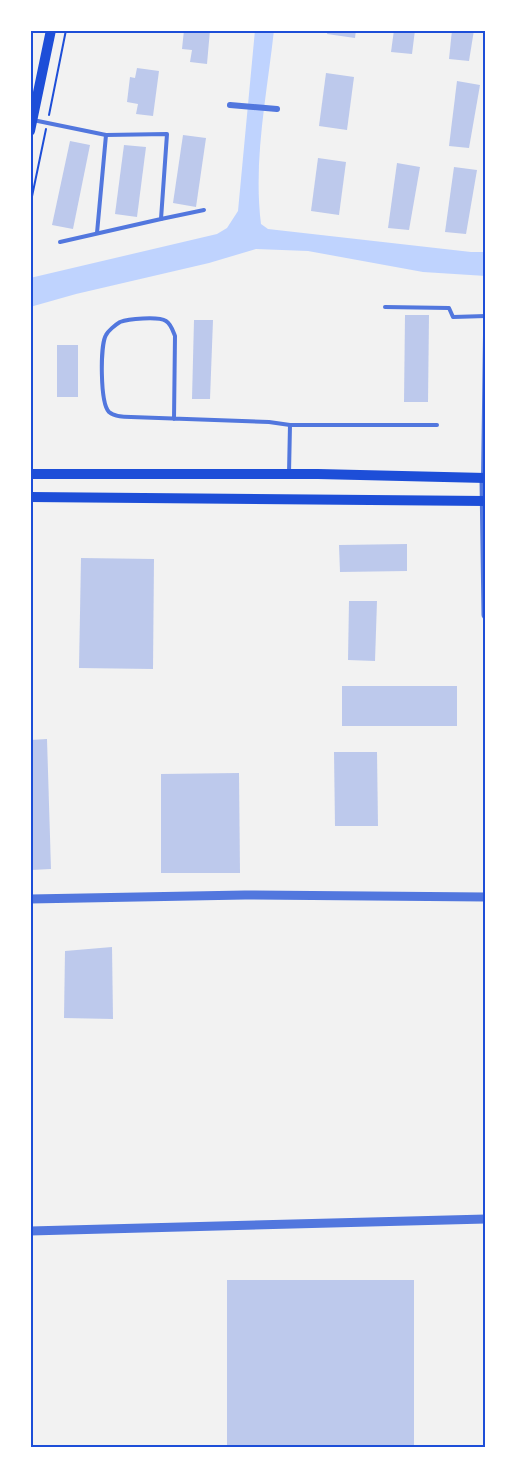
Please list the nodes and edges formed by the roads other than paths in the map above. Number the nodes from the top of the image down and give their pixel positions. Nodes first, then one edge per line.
1 (51, 30) edge
2 (230, 105) dead end
3 (277, 109) dead end
4 (31, 125) edge
5 (106, 135) junction
6 (204, 210) dead end
7 (161, 219) junction
8 (97, 233) junction
9 (60, 242) dead end
10 (385, 307) dead end
11 (486, 316) edge
12 (486, 335) edge
13 (174, 419) junction
14 (290, 425) junction
15 (438, 425) dead end
16 (30, 474) edge
17 (289, 474) junction
18 (485, 478) edge
19 (30, 497) edge
20 (486, 501) edge
21 (486, 615) edge
22 (486, 897) edge
23 (30, 899) edge
24 (486, 1220) edge
25 (30, 1231) edge

1 - 4 main road
2 - 3 street
4 - 5 lane
5 - 7 lane
5 - 8 lane
6 - 7 lane
7 - 8 lane
8 - 9 lane
10 - 11 lane
12 - 18 street
13 - 13 lane
13 - 14 lane
14 - 15 lane
14 - 17 lane
16 - 17 main road
17 - 18 main road
18 - 20 street
19 - 20 main road
20 - 21 street
22 - 23 street
24 - 25 street

